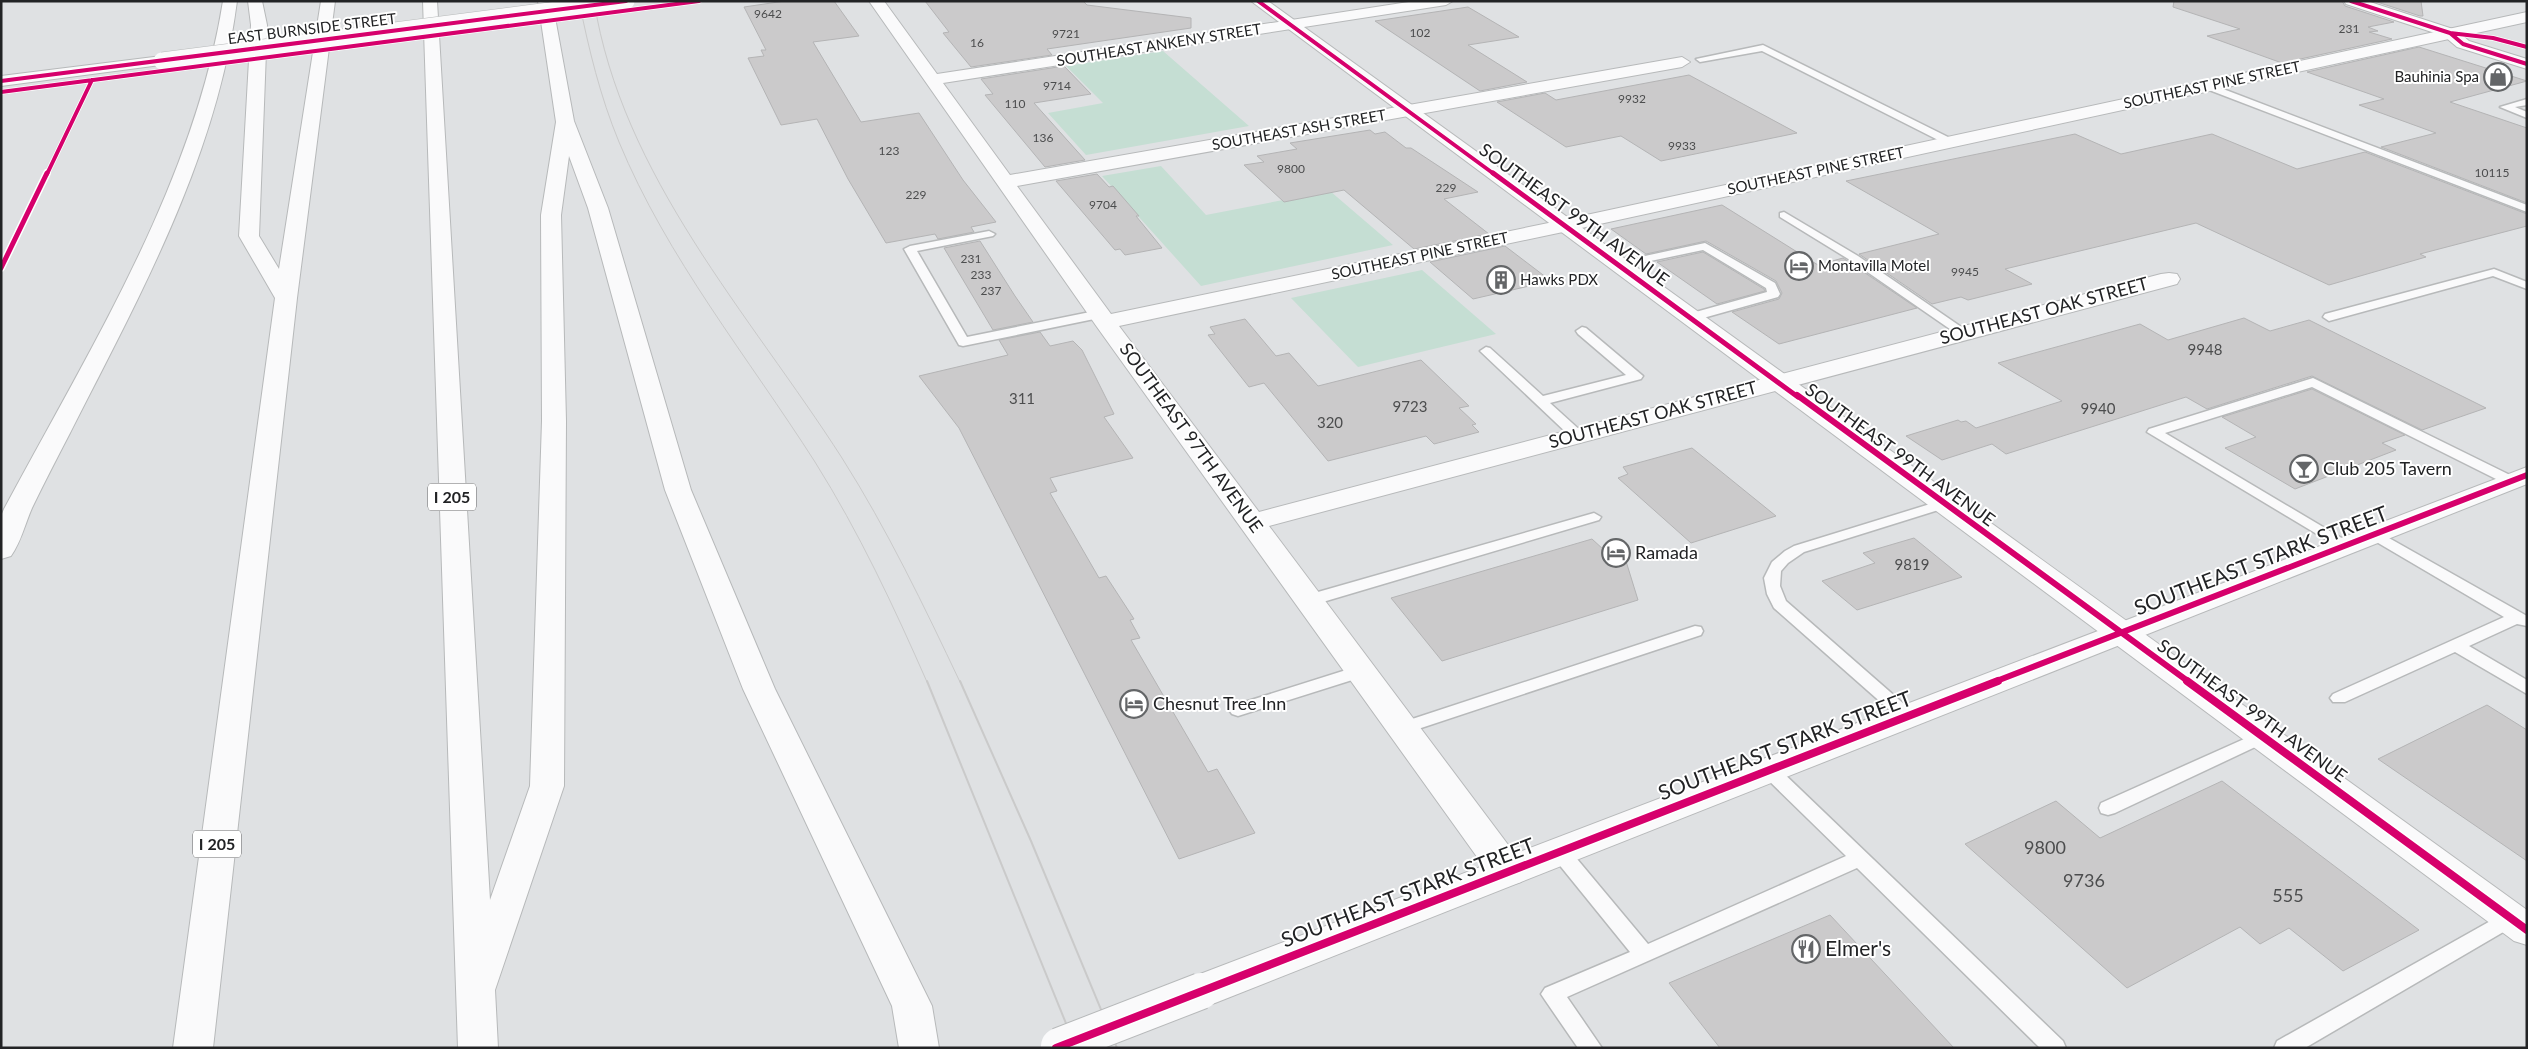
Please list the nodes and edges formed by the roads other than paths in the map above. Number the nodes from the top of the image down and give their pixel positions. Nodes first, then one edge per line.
1 (230, 1) edge
2 (254, 1) edge
3 (328, 1) edge
4 (430, 1) edge
5 (545, 1) edge
6 (626, 1) edge
7 (876, 1) edge
8 (1258, 1) edge
9 (1446, 1) edge
10 (2351, 1) edge
11 (2527, 17) edge
12 (1291, 25) junction
13 (2450, 33) junction
14 (2527, 47) edge
15 (1700, 59) dead end
16 (1682, 62) dead end
17 (2527, 64) edge
18 (932, 80) junction
19 (1, 81) edge
20 (2207, 86) junction
21 (2527, 102) edge
22 (1408, 111) junction
23 (2527, 115) edge
24 (565, 121) junction
25 (1950, 142) junction
26 (1005, 182) junction
27 (2527, 209) edge
28 (1784, 215) dead end
29 (1562, 226) junction
30 (989, 234) dead end
31 (1617, 266) junction
32 (2169, 279) dead end
33 (2527, 286) edge
34 (286, 298) junction
35 (2330, 317) dead end
36 (1103, 318) junction
37 (1689, 318) junction
38 (1582, 331) dead end
39 (1964, 333) junction
40 (1486, 351) dead end
41 (1776, 382) junction
42 (1541, 401) junction
43 (1578, 435) junction
44 (2519, 478) edge
45 (1943, 504) junction
46 (1594, 517) dead end
47 (1253, 522) junction
48 (2373, 534) junction
49 (2345, 546) junction
50 (1, 550) edge
51 (1310, 600) junction
52 (2522, 620) edge
53 (1696, 631) dead end
54 (2120, 633) junction
55 (2456, 645) junction
56 (1362, 671) junction
57 (2527, 688) edge
58 (2339, 698) dead end
59 (1238, 710) dead end
60 (1907, 716) junction
61 (1403, 728) junction
62 (2262, 737) junction
63 (1769, 770) junction
64 (2108, 808) dead end
65 (1560, 852) junction
66 (1861, 858) junction
67 (1508, 872) junction
68 (2518, 924) edge
69 (1644, 955) junction
70 (476, 993) junction
71 (1058, 1047) edge
72 (193, 1048) edge
73 (478, 1048) edge
74 (919, 1048) edge
75 (1591, 1048) edge
76 (2055, 1048) edge
77 (2285, 1048) edge

1 - 50 main road
2 - 34 main road
3 - 34 main road, I 205
4 - 70 main road, I 205
5 - 24 main road
6 - 19 main road, EAST BURNSIDE STREET, bridge
7 - 18 main road, SOUTHEAST 97TH AVENUE
8 - 12 main road, SOUTHEAST 99TH AVENUE
9 - 12 main road, SOUTHEAST ANKENY STREET
10 - 13 main road
11 - 13 main road, SOUTHEAST PINE STREET
12 - 18 main road, SOUTHEAST ANKENY STREET
12 - 22 main road, SOUTHEAST 99TH AVENUE
13 - 14 main road
13 - 17 main road
13 - 20 main road, SOUTHEAST PINE STREET
15 - 25 lane
16 - 22 main road, SOUTHEAST ASH STREET
18 - 26 main road, SOUTHEAST 97TH AVENUE
20 - 25 main road, SOUTHEAST PINE STREET
20 - 27 lane
21 - 23 lane
22 - 26 main road, SOUTHEAST ASH STREET
22 - 29 main road, SOUTHEAST 99TH AVENUE
24 - 70 main road
24 - 74 main road
25 - 29 main road, SOUTHEAST PINE STREET
26 - 36 main road, SOUTHEAST 97TH AVENUE
28 - 39 lane
29 - 31 main road, SOUTHEAST 99TH AVENUE
29 - 36 main road, SOUTHEAST PINE STREET
30 - 36 lane
31 - 37 main road, SOUTHEAST 99TH AVENUE
31 - 37 lane
32 - 39 main road, SOUTHEAST OAK STREET
33 - 35 lane
34 - 72 main road, I 205
36 - 47 main road, SOUTHEAST 97TH AVENUE
37 - 41 main road, SOUTHEAST 99TH AVENUE
38 - 42 lane
39 - 41 main road, SOUTHEAST OAK STREET
40 - 42 lane
41 - 43 main road, SOUTHEAST OAK STREET
41 - 45 main road, SOUTHEAST 99TH AVENUE
42 - 43 lane
43 - 47 main road, SOUTHEAST OAK STREET
44 - 48 main road, SOUTHEAST STARK STREET
44 - 49 lane
45 - 54 main road, SOUTHEAST 99TH AVENUE
45 - 60 lane
46 - 51 lane
47 - 51 main road, SOUTHEAST 97TH AVENUE
48 - 49 main road, SOUTHEAST STARK STREET
48 - 52 lane
49 - 54 main road, SOUTHEAST STARK STREET
51 - 56 main road, SOUTHEAST 97TH AVENUE
52 - 55 lane
53 - 61 lane
54 - 60 main road, SOUTHEAST STARK STREET
54 - 62 main road, SOUTHEAST 99TH AVENUE
55 - 57 lane
55 - 58 lane
56 - 59 lane
56 - 61 main road, SOUTHEAST 97TH AVENUE
60 - 63 main road, SOUTHEAST STARK STREET
61 - 67 main road, SOUTHEAST 97TH AVENUE
62 - 64 lane
62 - 68 main road, SOUTHEAST 99TH AVENUE
63 - 65 main road, SOUTHEAST STARK STREET
63 - 66 lane
65 - 67 main road, SOUTHEAST STARK STREET
65 - 69 lane
66 - 69 lane
66 - 76 lane
67 - 71 main road, SOUTHEAST STARK STREET, bridge
68 - 77 lane
69 - 75 lane
70 - 73 main road, I 205

